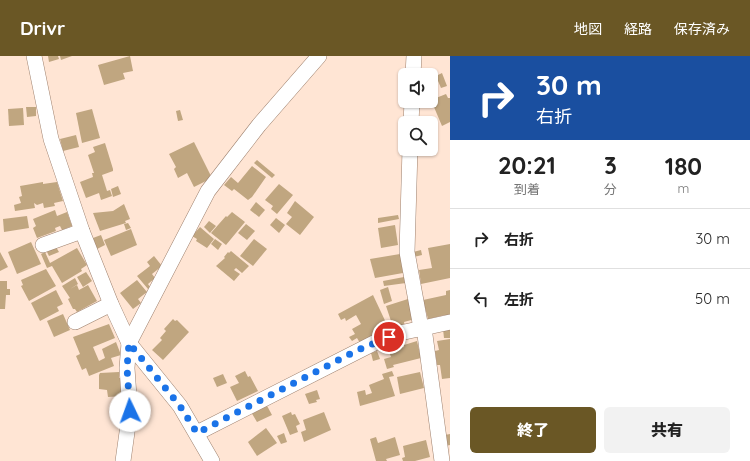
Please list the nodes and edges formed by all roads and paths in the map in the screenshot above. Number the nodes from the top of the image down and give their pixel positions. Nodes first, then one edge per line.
1 (34, 56) edge
2 (319, 56) edge
3 (414, 56) edge
4 (413, 68) edge
5 (410, 156) edge
6 (82, 231) junction
7 (43, 245) dead end
8 (110, 304) junction
9 (75, 322) dead end
10 (450, 322) edge
11 (421, 328) junction
12 (129, 343) junction
13 (197, 433) junction
14 (123, 461) edge
15 (212, 461) edge
16 (442, 461) edge

1 - 6 street
2 - 12 street
3 - 4 street
5 - 11 street
6 - 7 street
6 - 8 street
8 - 9 street
8 - 12 street
10 - 11 street
11 - 13 street
11 - 16 street
12 - 13 street
12 - 14 street
13 - 15 street

